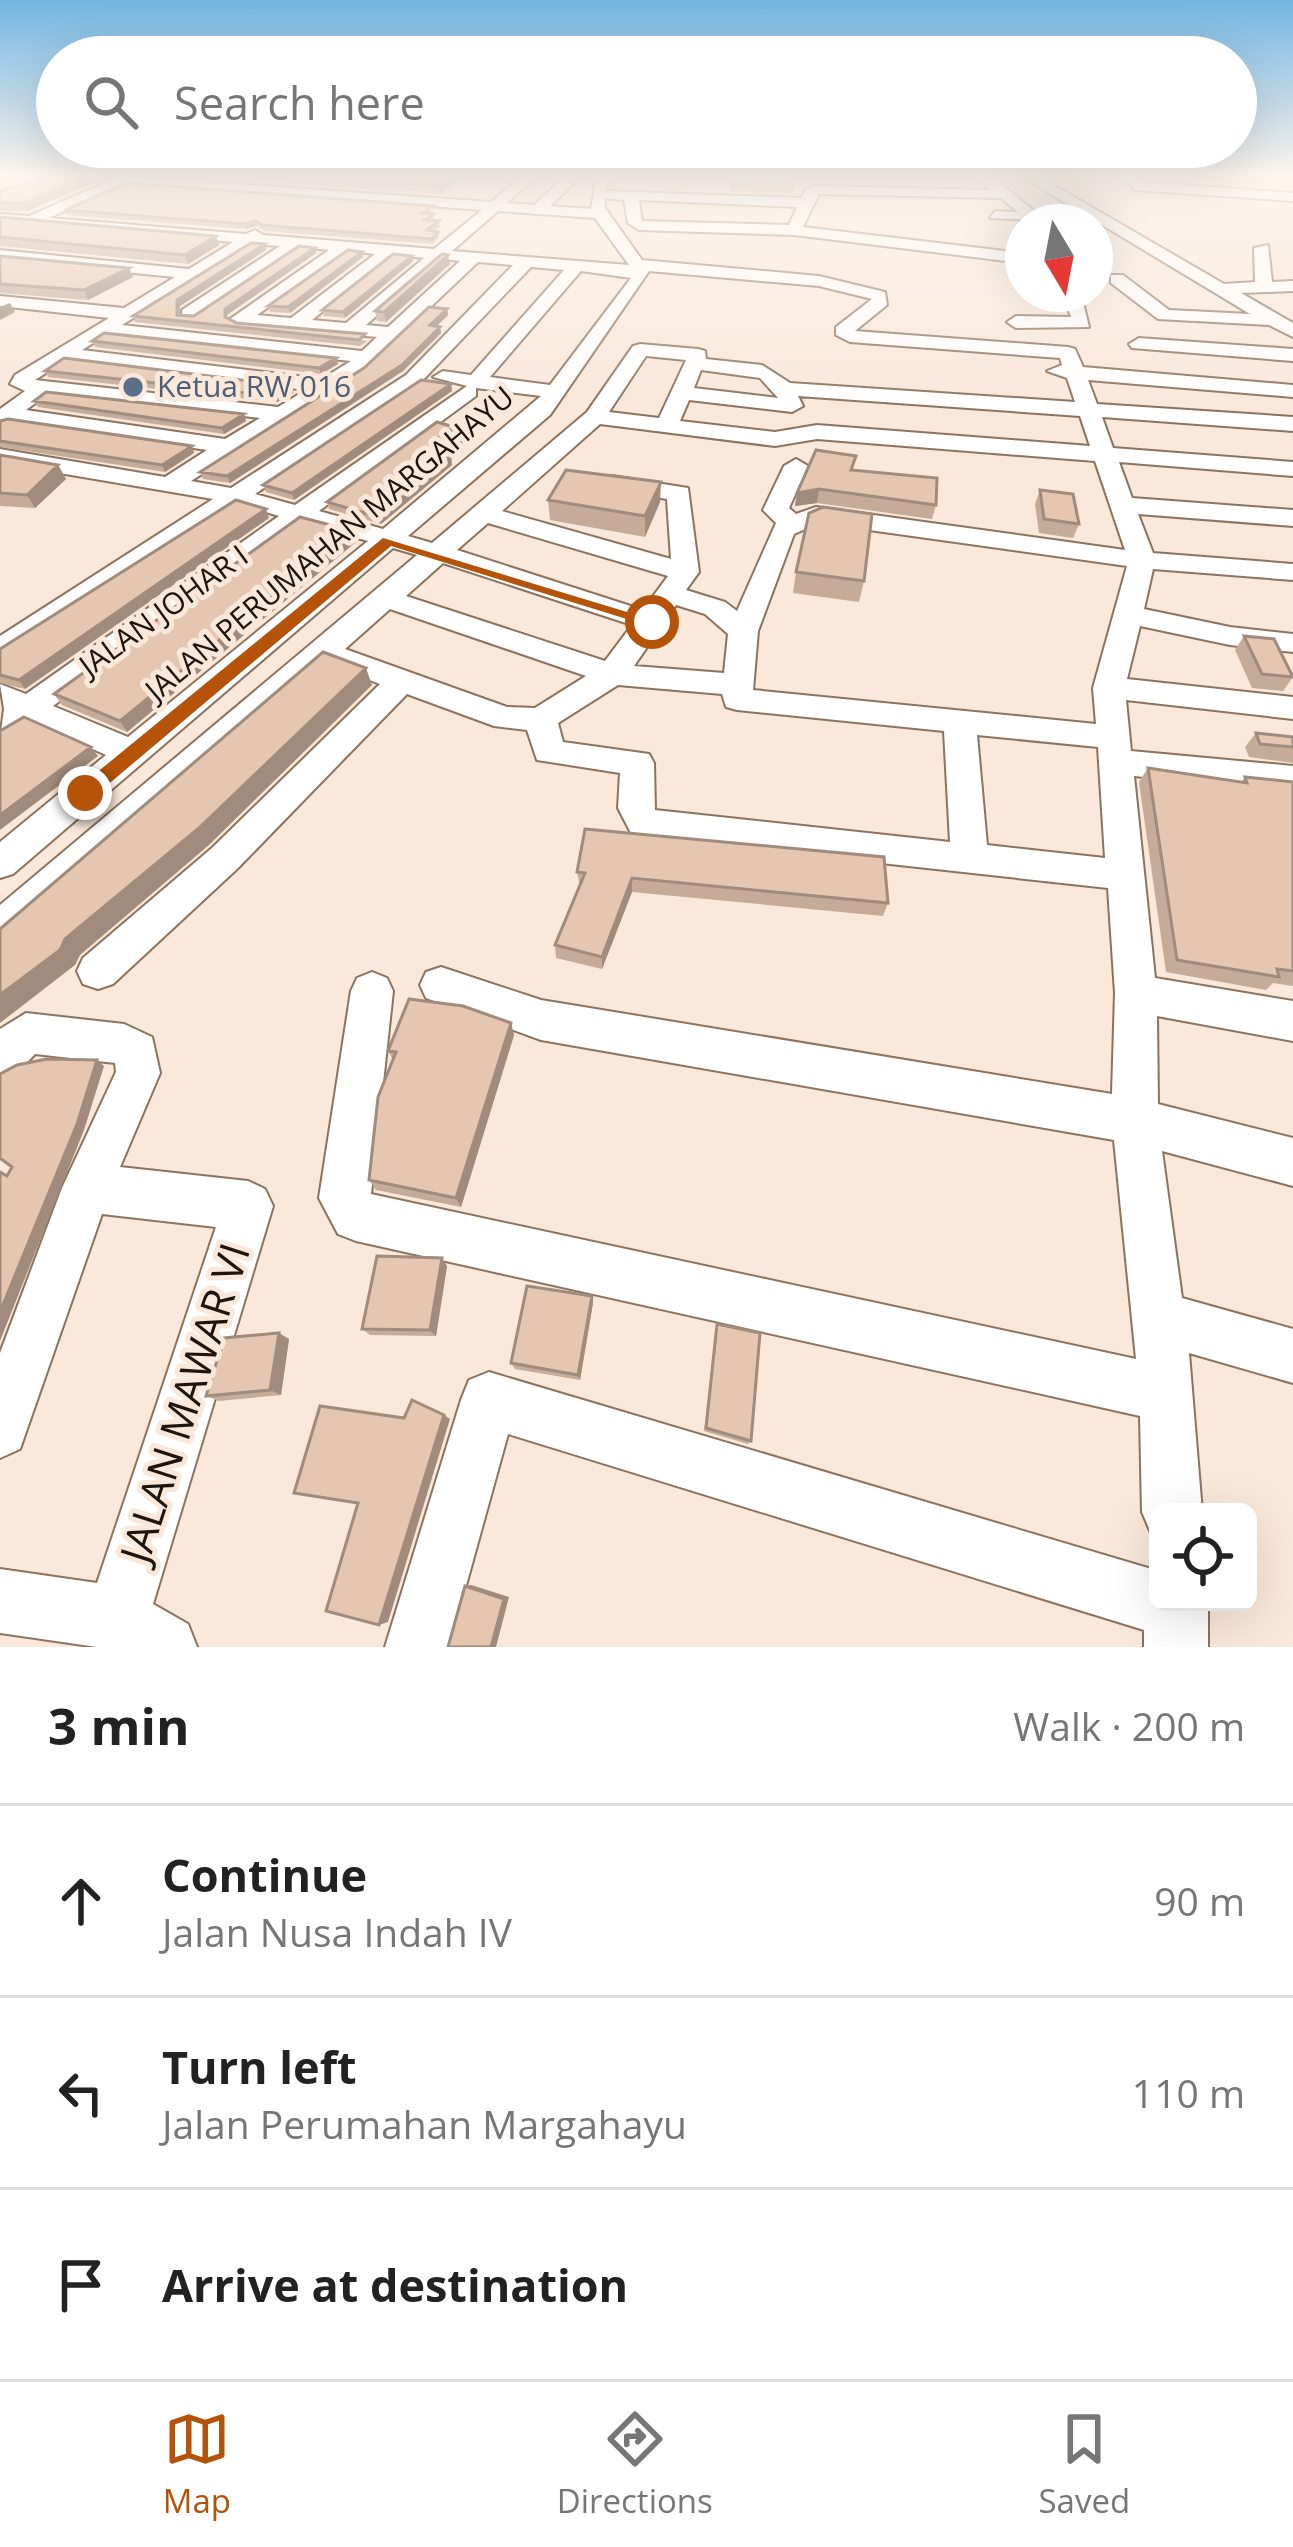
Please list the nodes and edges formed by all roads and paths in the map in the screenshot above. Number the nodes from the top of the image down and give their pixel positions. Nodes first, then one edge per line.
1 (72, 253) edge
2 (225, 253) edge
3 (281, 253) edge
4 (324, 253) edge
5 (386, 253) edge
6 (424, 253) edge
7 (441, 253) edge
8 (466, 253) edge
9 (507, 253) edge
10 (589, 253) edge
11 (627, 253) edge
12 (725, 253) edge
13 (970, 253) edge
14 (996, 253) edge
15 (1155, 253) edge
16 (1262, 253) edge
17 (438, 254) junction
18 (0, 255) edge
19 (996, 256) junction
20 (1005, 257) edge
21 (56, 261) junction
22 (526, 262) junction
23 (194, 264) junction
24 (576, 266) junction
25 (19, 278) edge
26 (1113, 279) edge
27 (1162, 279) dead end
28 (1199, 279) junction
29 (1264, 286) junction
30 (1293, 286) edge
31 (1221, 290) junction
32 (0, 301) edge
33 (133, 305) junction
34 (872, 311) junction
35 (1081, 312) edge
36 (895, 313) dead end
37 (188, 314) junction
38 (239, 319) junction
39 (984, 320) dead end
40 (295, 324) junction
41 (1285, 325) edge
42 (104, 329) junction
43 (350, 329) junction
44 (394, 333) junction
45 (1139, 344) dead end
46 (62, 354) junction
47 (1293, 355) edge
48 (362, 362) junction
49 (696, 364) junction
50 (409, 375) junction
51 (327, 386) junction
52 (44, 387) junction
53 (472, 387) junction
54 (1293, 391) edge
55 (1085, 392) junction
56 (680, 393) junction
57 (876, 395) junction
58 (789, 398) junction
59 (549, 400) junction
60 (283, 414) junction
61 (3, 416) edge
62 (596, 417) junction
63 (1293, 424) edge
64 (667, 425) junction
65 (803, 431) junction
66 (230, 446) junction
67 (1103, 454) junction
68 (0, 455) edge
69 (796, 466) dead end
70 (1293, 469) edge
71 (588, 480) edge
72 (170, 484) junction
73 (483, 494) junction
74 (236, 496) junction
75 (1122, 505) junction
76 (298, 514) junction
77 (1293, 518) edge
78 (790, 522) junction
79 (413, 547) junction
80 (1142, 560) junction
81 (1293, 572) edge
82 (678, 583) junction
83 (385, 598) junction
84 (1127, 614) junction
85 (652, 622) junction
86 (743, 631) junction
87 (1293, 643) edge
88 (0, 650) edge
89 (322, 651) junction
90 (612, 674) junction
91 (400, 682) junction
92 (1108, 688) junction
93 (732, 692) junction
94 (15, 701) edge
95 (1293, 707) edge
96 (541, 719) junction
97 (960, 722) junction
98 (0, 728) edge
99 (1111, 749) junction
100 (133, 753) junction
101 (1293, 779) edge
102 (970, 859) junction
103 (0, 863) edge
104 (1124, 875) junction
105 (0, 929) edge
106 (98, 971) dead end
107 (441, 986) dead end
108 (371, 991) dead end
109 (1136, 993) junction
110 (1293, 1021) edge
111 (0, 1060) edge
112 (1136, 1121) junction
113 (1293, 1162) edge
114 (86, 1188) junction
115 (1156, 1317) junction
116 (1293, 1356) edge
117 (1167, 1394) junction
118 (0, 1429) edge
119 (1172, 1503) edge
120 (0, 1601) edge
121 (1176, 1619) edge
122 (141, 1632) edge
123 (417, 1647) edge

1 - 21 street
2 - 23 street
3 - 37 street
4 - 38 street
5 - 40 street
6 - 17 street
7 - 17 street
8 - 44 street
9 - 22 street
10 - 24 street
11 - 59 street, JALAN PERUMAHAN MARGAHAYU
12 - 34 street
13 - 19 street
14 - 19 street
15 - 28 street
16 - 29 street
17 - 43 street
18 - 21 street
19 - 20 street
21 - 23 street
21 - 25 street
22 - 24 street
22 - 50 street
23 - 33 street
24 - 53 street, JALAN JOHAR I
26 - 41 street
27 - 28 street
28 - 31 street
29 - 30 street
29 - 31 street
31 - 41 street
32 - 33 street
33 - 37 street
33 - 42 street
34 - 36 street
34 - 55 street
35 - 39 street
37 - 38 street
38 - 40 street
40 - 43 street
42 - 46 street
42 - 48 street
43 - 44 street
44 - 48 street
45 - 47 street
46 - 51 street
46 - 52 street
48 - 50 street
48 - 51 street
49 - 56 street
49 - 58 street
49 - 62 street
50 - 53 street
50 - 74 street
51 - 60 street
52 - 60 street
52 - 61 street
53 - 59 street
53 - 76 street, JALAN JOHAR I
54 - 55 street
55 - 57 street
55 - 57 street
55 - 63 street
55 - 67 street
56 - 58 street
56 - 64 street
57 - 58 street
58 - 65 street
59 - 73 street, JALAN PERUMAHAN MARGAHAYU
60 - 66 street
61 - 66 street
62 - 64 street
62 - 73 street
64 - 65 street
65 - 67 street
66 - 72 street
67 - 70 street
67 - 75 street
68 - 72 street
69 - 78 street
71 - 82 street
72 - 74 street
73 - 79 street, JALAN PERUMAHAN MARGAHAYU
73 - 79 street
73 - 82 street
74 - 76 street
74 - 88 street
75 - 77 street
75 - 80 street
76 - 79 street
76 - 94 street, JALAN JOHAR I
78 - 80 street
78 - 86 street
79 - 83 street
79 - 85 street
79 - 100 street, JALAN PERUMAHAN MARGAHAYU
80 - 81 street
80 - 84 street
82 - 85 street
82 - 86 street
83 - 89 street
83 - 90 street
84 - 87 street
84 - 92 street
85 - 90 street
86 - 93 street
89 - 91 street
89 - 105 street
90 - 93 street
90 - 96 street
91 - 96 street
91 - 106 street
92 - 95 street
92 - 99 street
93 - 97 street
94 - 98 street, JALAN JOHAR I
94 - 100 street
96 - 102 street
97 - 99 street
97 - 102 street
99 - 101 street
99 - 104 street
100 - 103 street, JALAN PERUMAHAN MARGAHAYU
102 - 104 street
104 - 109 street
107 - 112 street
108 - 117 street
109 - 110 street
109 - 112 street
111 - 114 street
112 - 113 street
112 - 115 street
114 - 118 street
114 - 122 street, JALAN MAWAR VI
115 - 116 street
115 - 117 street
117 - 119 street
120 - 122 street
121 - 123 street

